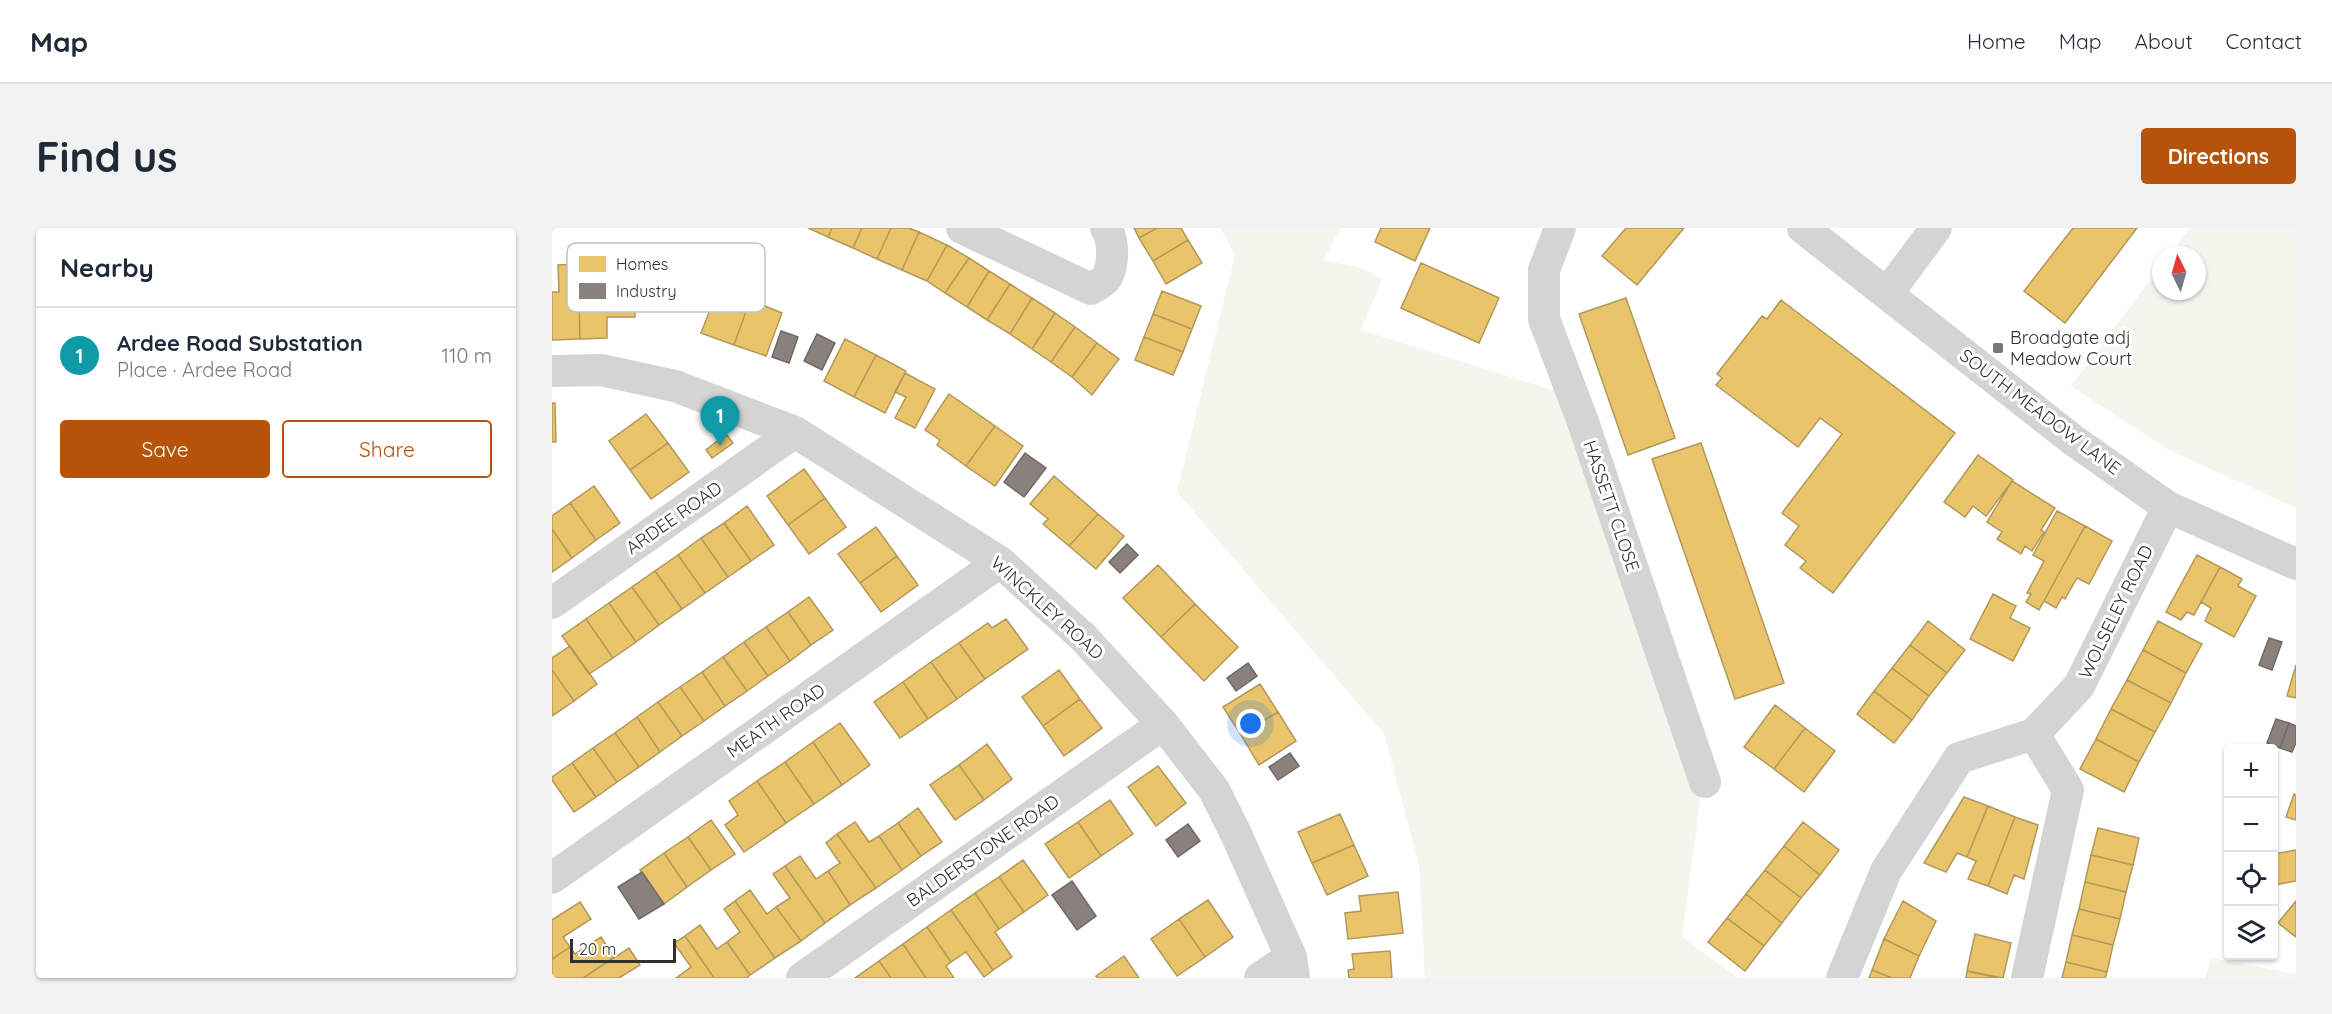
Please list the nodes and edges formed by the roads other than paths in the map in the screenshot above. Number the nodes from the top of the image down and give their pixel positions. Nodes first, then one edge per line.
1 (962, 228) edge
2 (1106, 228) edge
3 (1560, 228) edge
4 (1803, 228) edge
5 (1936, 228) edge
6 (1887, 294) junction
7 (552, 371) edge
8 (795, 432) junction
9 (2168, 507) junction
10 (1000, 562) junction
11 (2296, 564) edge
12 (552, 603) edge
13 (1163, 724) junction
14 (2034, 734) junction
15 (1705, 782) dead end
16 (552, 878) edge
17 (1293, 967) edge
18 (802, 978) edge
19 (1260, 978) edge
20 (1842, 978) edge
21 (2027, 978) edge

1 - 2 street
3 - 15 street, HASSETT CLOSE
4 - 6 street, SOUTH MEADOW LANE
5 - 6 street
6 - 9 street, SOUTH MEADOW LANE
7 - 8 street, WINCKLEY ROAD
8 - 10 street, WINCKLEY ROAD
8 - 12 street, ARDEE ROAD
9 - 11 street, SOUTH MEADOW LANE
9 - 14 street, WOLSELEY ROAD
10 - 13 street, WINCKLEY ROAD
10 - 16 street, MEATH ROAD
13 - 17 street, WINCKLEY ROAD
13 - 18 street, BALDERSTONE ROAD
14 - 20 street, WOLSELEY ROAD
14 - 21 street
17 - 19 street

